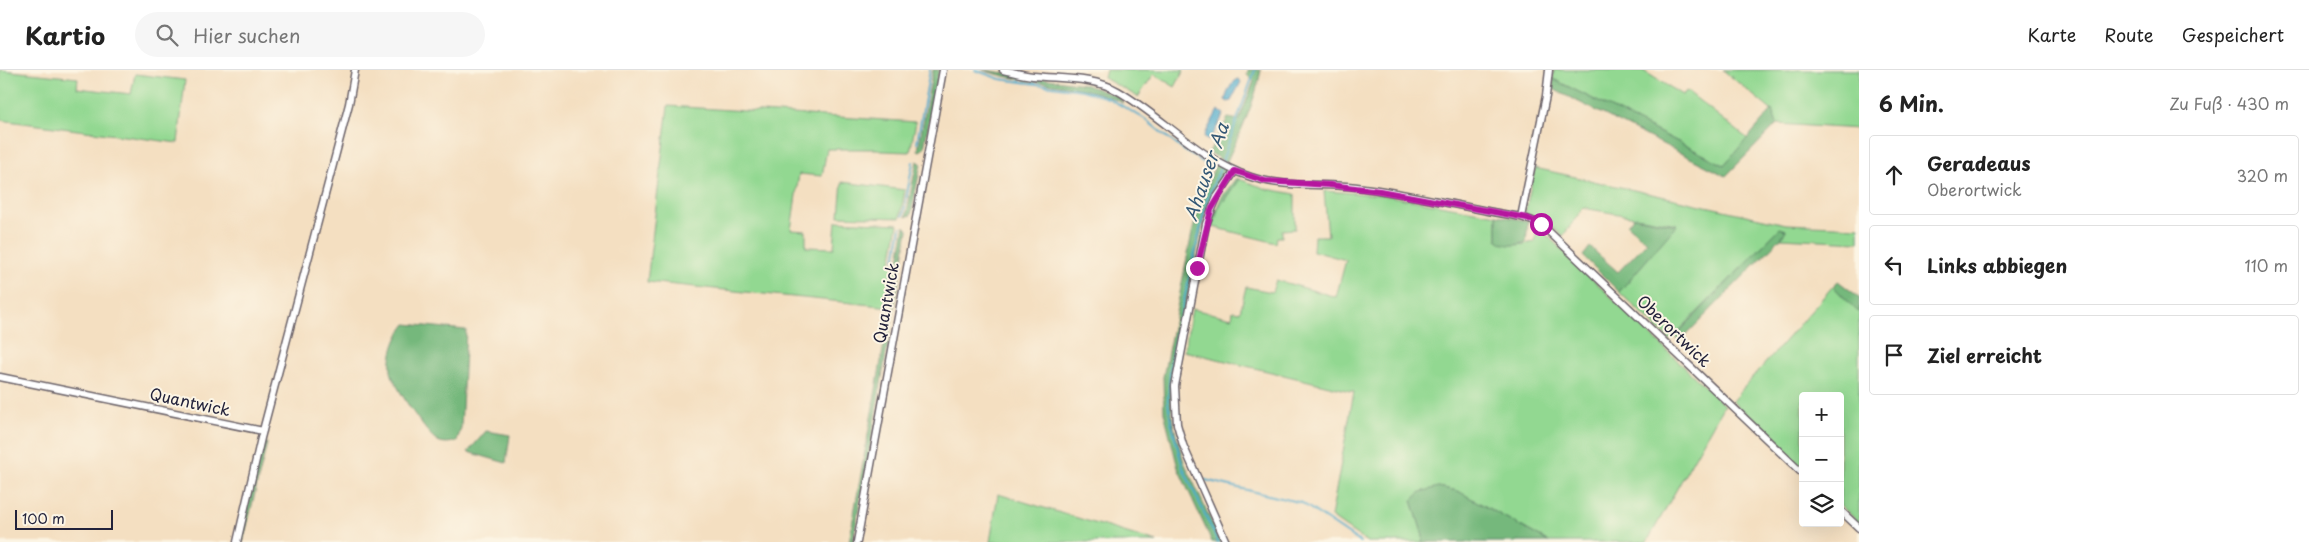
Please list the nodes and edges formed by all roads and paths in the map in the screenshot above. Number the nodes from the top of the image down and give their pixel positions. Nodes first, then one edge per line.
1 (355, 70) edge
2 (943, 70) edge
3 (1004, 70) edge
4 (1549, 70) edge
5 (1235, 171) junction
6 (1521, 217) junction
7 (0, 377) edge
8 (263, 431) junction
9 (1799, 470) edge
10 (1844, 514) edge
11 (1859, 528) edge
12 (237, 542) edge
13 (858, 542) edge
14 (1226, 542) edge

1 - 8 street
2 - 13 street, Quantwick
3 - 5 street, Oberortwick
4 - 6 street
5 - 6 street, Oberortwick
5 - 14 street
6 - 9 street, Oberortwick
7 - 8 street, Quantwick
8 - 12 street
10 - 11 street

